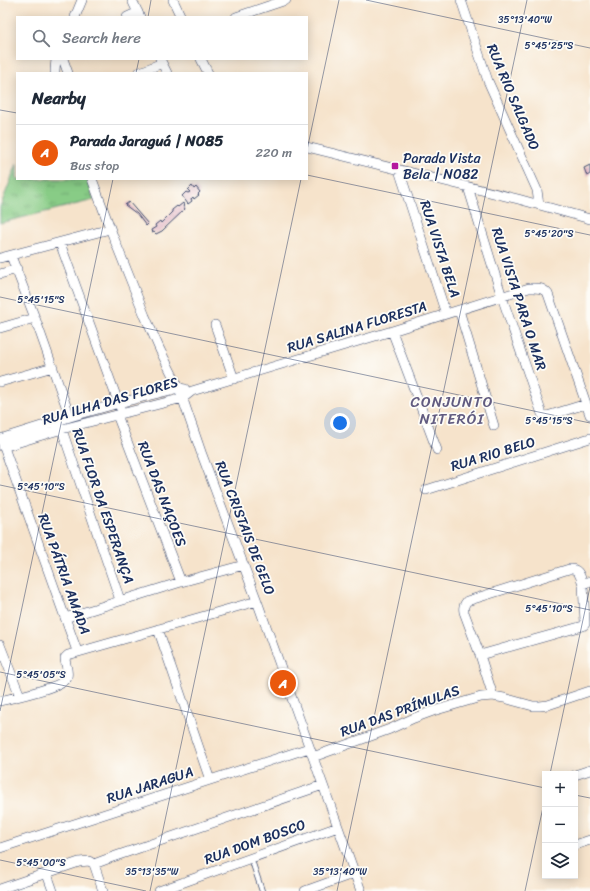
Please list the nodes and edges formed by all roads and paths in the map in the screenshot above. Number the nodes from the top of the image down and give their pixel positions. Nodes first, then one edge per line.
1 (82, 0) edge
2 (132, 0) edge
3 (173, 0) edge
4 (286, 0) edge
5 (461, 0) edge
6 (139, 14) edge
7 (75, 16) edge
8 (181, 16) edge
9 (239, 16) edge
10 (56, 60) edge
11 (63, 60) edge
12 (202, 60) edge
13 (161, 61) edge
14 (55, 72) edge
15 (68, 72) edge
16 (140, 72) edge
17 (166, 72) edge
18 (208, 72) edge
19 (308, 148) edge
20 (399, 170) junction
21 (92, 180) edge
22 (468, 187) junction
23 (539, 205) junction
24 (590, 220) edge
25 (110, 229) junction
26 (60, 243) junction
27 (11, 256) junction
28 (0, 258) edge
29 (17, 269) junction
30 (0, 274) edge
31 (502, 296) junction
32 (459, 310) junction
33 (446, 314) junction
34 (35, 318) junction
35 (216, 325) dead end
36 (0, 328) edge
37 (392, 331) junction
38 (53, 367) junction
39 (234, 378) junction
40 (0, 382) edge
41 (179, 388) junction
42 (192, 391) junction
43 (183, 398) junction
44 (119, 403) junction
45 (586, 404) junction
46 (120, 415) junction
47 (590, 415) edge
48 (70, 417) junction
49 (61, 425) junction
50 (494, 426) dead end
51 (590, 438) edge
52 (1, 442) edge
53 (437, 450) dead end
54 (426, 490) dead end
55 (244, 565) junction
56 (181, 582) junction
57 (586, 582) edge
58 (120, 600) junction
59 (257, 601) junction
60 (65, 618) junction
61 (158, 629) junction
62 (0, 645) edge
63 (77, 652) junction
64 (480, 655) junction
65 (590, 691) edge
66 (20, 696) junction
67 (493, 696) junction
68 (0, 701) edge
69 (311, 752) junction
70 (590, 770) edge
71 (578, 774) edge
72 (210, 780) junction
73 (323, 785) junction
74 (338, 827) junction
75 (590, 840) edge
76 (578, 844) edge
77 (0, 848) edge
78 (251, 858) junction
79 (94, 864) junction
80 (355, 873) junction
81 (47, 874) junction
82 (0, 889) edge
83 (53, 891) edge
84 (103, 891) edge
85 (159, 891) edge
86 (262, 891) edge
87 (305, 891) edge
88 (361, 891) edge

1 - 7 street
2 - 6 street
3 - 8 street
4 - 9 street
5 - 23 street, RUA RIO SALGADO
10 - 14 street
11 - 15 street
12 - 18 street
13 - 16 street
13 - 17 street
19 - 20 street
20 - 22 street
20 - 33 street, RUA VISTA BELA
21 - 25 street, RUA CRISTAIS DE GELO
22 - 23 street
22 - 31 street, RUA VISTA PARA O MAR
23 - 24 street
25 - 26 street
25 - 41 street, RUA CRISTAIS DE GELO
26 - 27 street
26 - 44 street, RUA DAS NAÇOES
27 - 28 street
27 - 29 street
29 - 30 street
29 - 34 street
31 - 32 street, RUA SALINA FLORESTA
31 - 45 street, RUA SALINA FLORESTA
31 - 45 street, RUA VISTA PARA O MAR
32 - 33 street, RUA SALINA FLORESTA
32 - 50 street
33 - 37 street, RUA SALINA FLORESTA
34 - 36 street
34 - 38 street
35 - 39 street
37 - 39 street, RUA SALINA FLORESTA
37 - 53 street
38 - 40 street
38 - 48 street
39 - 42 street, RUA SALINA FLORESTA
41 - 42 street, RUA ILHA DAS FLORES
41 - 43 street, RUA CRISTAIS DE GELO
41 - 44 street, RUA ILHA DAS FLORES
42 - 43 street, RUA ILHA DAS FLORES
43 - 46 street, RUA ILHA DAS FLORES
43 - 55 street, RUA CRISTAIS DE GELO
44 - 46 street, RUA DAS NAÇOES
44 - 48 street, RUA ILHA DAS FLORES
45 - 47 street
46 - 49 street, RUA ILHA DAS FLORES
46 - 56 street, RUA DAS NAÇOES
48 - 49 street, RUA ILHA DAS FLORES
49 - 52 street, RUA ILHA DAS FLORES
49 - 58 street, RUA FLOR DA ESPERANÇA
51 - 54 street, RUA RIO BELO
52 - 60 street, RUA PÁTRIA AMADA
55 - 56 street
55 - 59 street, RUA CRISTAIS DE GELO
56 - 58 street
57 - 64 street
57 - 64 street
58 - 60 street
59 - 61 street
59 - 69 street, RUA CRISTAIS DE GELO
60 - 63 street, RUA PÁTRIA AMADA
61 - 63 street
61 - 72 street
62 - 66 street
63 - 66 street
64 - 67 street
65 - 67 street, RUA DAS PRÍMULAS
66 - 68 street
67 - 69 street, RUA DAS PRÍMULAS
69 - 72 street, RUA JARAGUA
69 - 73 street, RUA CRISTAIS DE GELO
70 - 71 street
72 - 77 street, RUA JARAGUA
73 - 74 street, RUA CRISTAIS DE GELO
73 - 79 street
74 - 78 street, RUA DOM BOSCO
74 - 80 street, RUA CRISTAIS DE GELO
75 - 76 street
78 - 85 street, RUA DOM BOSCO
78 - 86 lane
79 - 81 street
79 - 84 street
80 - 87 street
80 - 88 street, RUA CRISTAIS DE GELO
81 - 82 street
81 - 83 street

